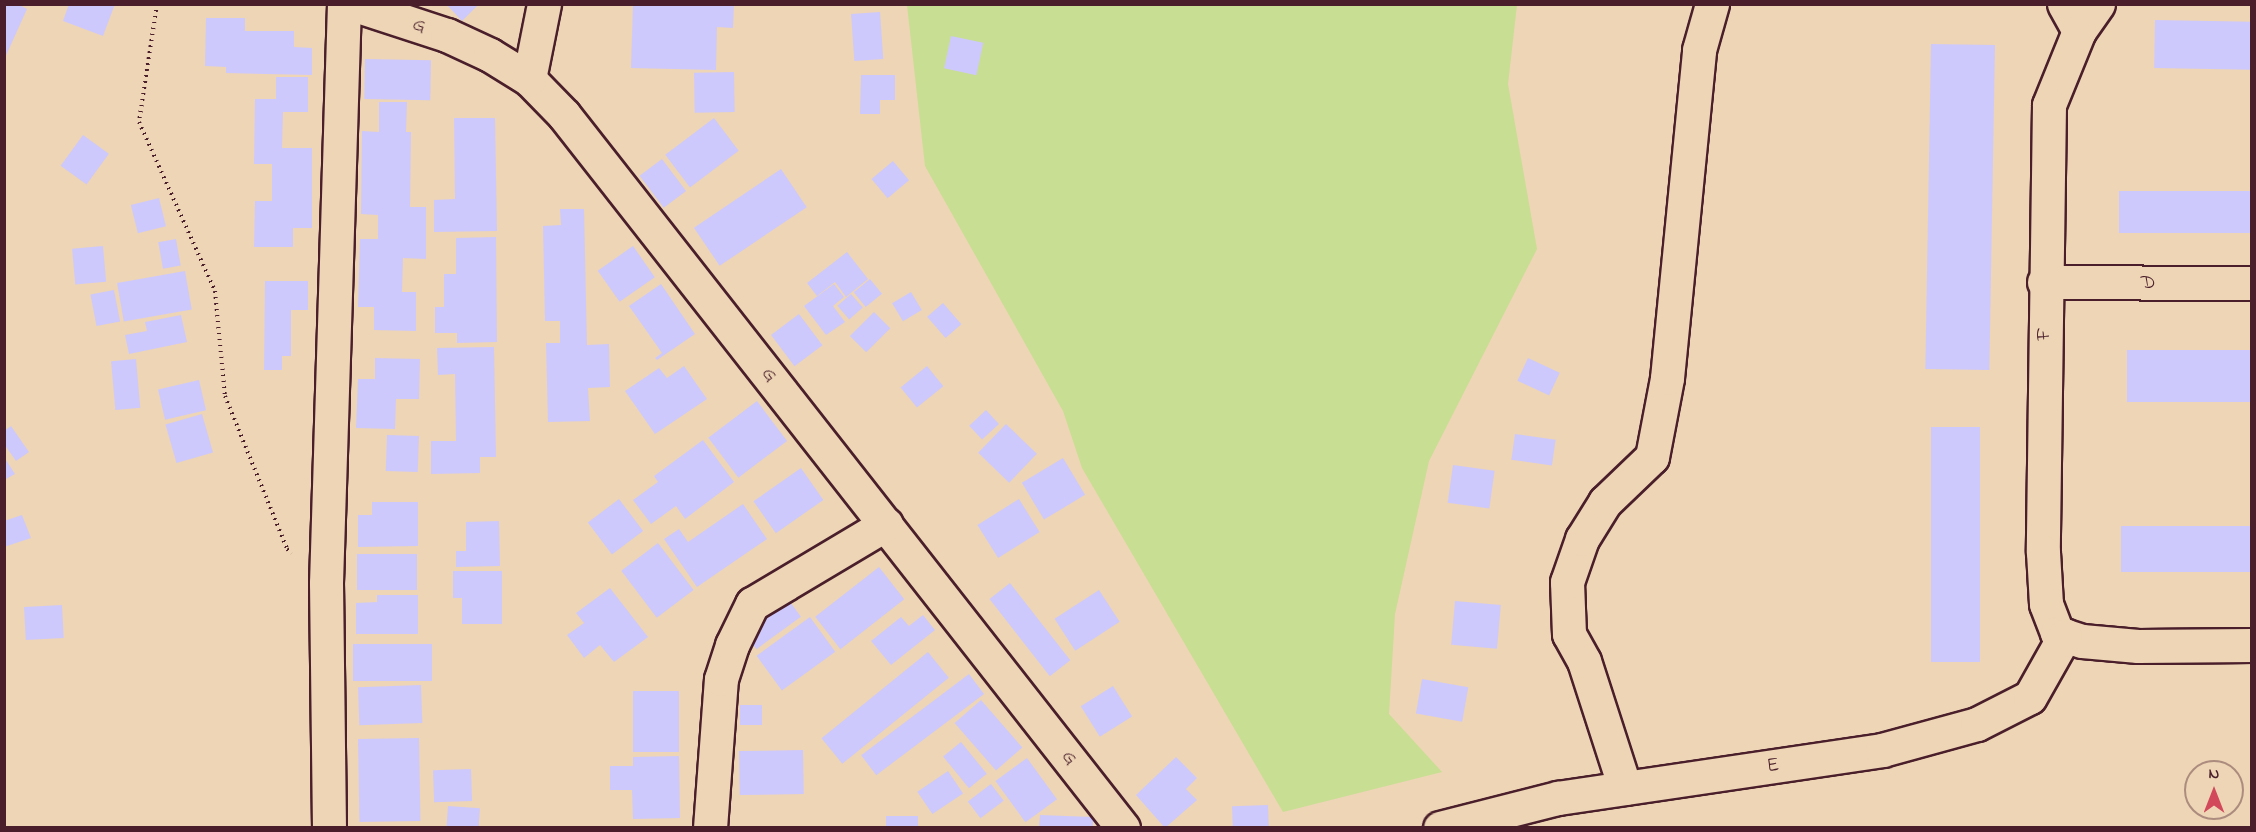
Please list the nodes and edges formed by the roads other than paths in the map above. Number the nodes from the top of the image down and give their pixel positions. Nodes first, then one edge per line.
1 (344, 4) edge
2 (352, 4) edge
3 (544, 4) edge
4 (1713, 4) edge
5 (2098, 4) edge
6 (2071, 18) edge
7 (529, 79) junction
8 (2044, 282) junction
9 (2252, 283) edge
10 (886, 524) junction
11 (2065, 635) junction
12 (2252, 645) edge
13 (1625, 788) junction
14 (329, 828) edge
15 (710, 828) edge
16 (1123, 828) edge
17 (1440, 828) edge

1 - 14 street
2 - 7 street, G
3 - 7 street
4 - 13 street
5 - 6 street, F
6 - 8 street, F
7 - 10 street, G
8 - 9 street, D
8 - 11 street, F
10 - 15 street
10 - 16 street, G
11 - 12 street
11 - 13 street, E
13 - 17 street, E

